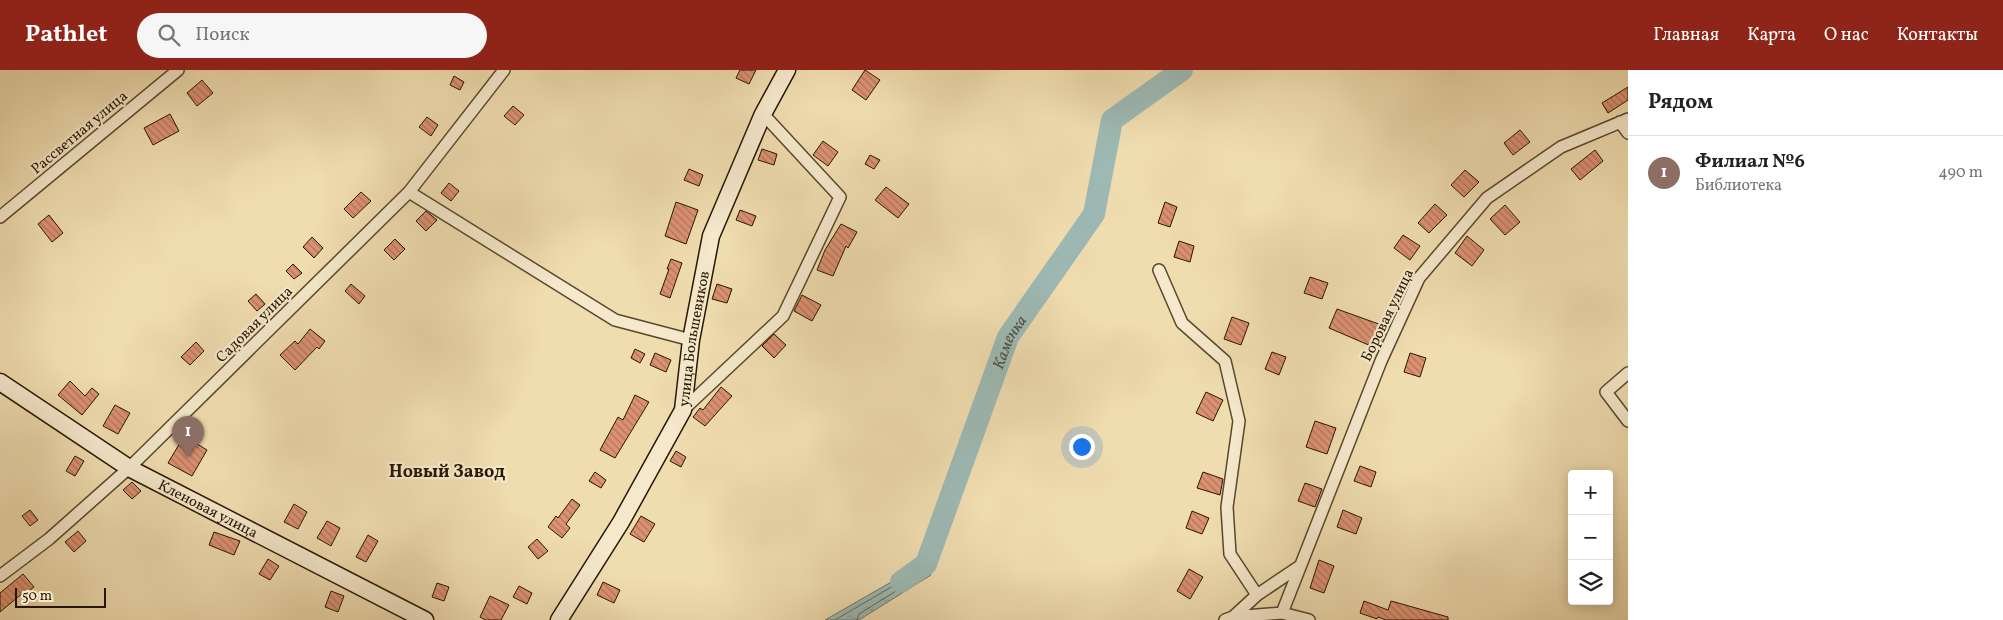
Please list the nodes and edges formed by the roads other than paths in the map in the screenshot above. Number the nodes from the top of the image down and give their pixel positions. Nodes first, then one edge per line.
1 (178, 70) edge
2 (504, 70) edge
3 (787, 70) edge
4 (763, 114) junction
5 (1624, 120) edge
6 (1628, 134) edge
7 (409, 192) junction
8 (0, 217) edge
9 (1159, 270) dead end
10 (691, 340) junction
11 (1628, 373) edge
12 (0, 382) edge
13 (683, 410) junction
14 (1628, 421) edge
15 (129, 468) junction
16 (1300, 566) junction
17 (0, 576) edge
18 (1257, 595) junction
19 (1282, 613) junction
20 (1229, 619) edge
21 (425, 620) edge
22 (559, 620) edge
23 (1309, 620) edge

1 - 8 street, Рассветная улица
2 - 7 street, Садовая улица
3 - 4 street, улица Большевиков
4 - 10 street, улица Большевиков
4 - 13 street
5 - 6 street
5 - 16 street, Боровая улица
7 - 10 street
7 - 15 street, Садовая улица
9 - 18 street
10 - 13 street, улица Большевиков
11 - 14 street
12 - 15 street, Кленовая улица
13 - 22 street, улица Большевиков
15 - 17 street, Садовая улица
15 - 21 street, Кленовая улица
16 - 18 street
16 - 19 street, Боровая улица
18 - 20 street
19 - 20 street
19 - 23 street

